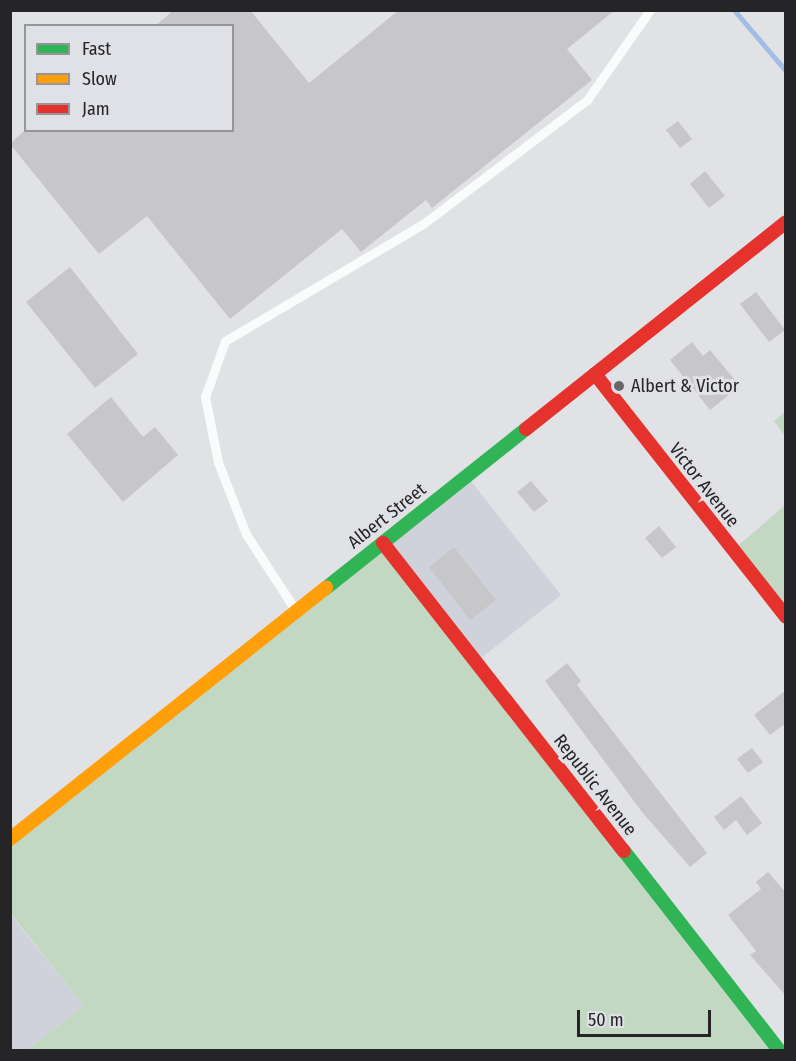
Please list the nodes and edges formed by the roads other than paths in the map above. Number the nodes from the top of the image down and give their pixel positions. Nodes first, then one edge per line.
1 (650, 10) edge
2 (786, 222) edge
3 (595, 374) junction
4 (383, 543) junction
5 (297, 611) junction
6 (786, 617) edge
7 (10, 838) edge
8 (779, 1050) edge

1 - 5 lane
2 - 3 main road, Albert Street
3 - 4 main road, Albert Street
3 - 6 main road, Victor Avenue
4 - 5 main road, Albert Street
4 - 8 main road, Republic Avenue
5 - 7 main road, Albert Street

